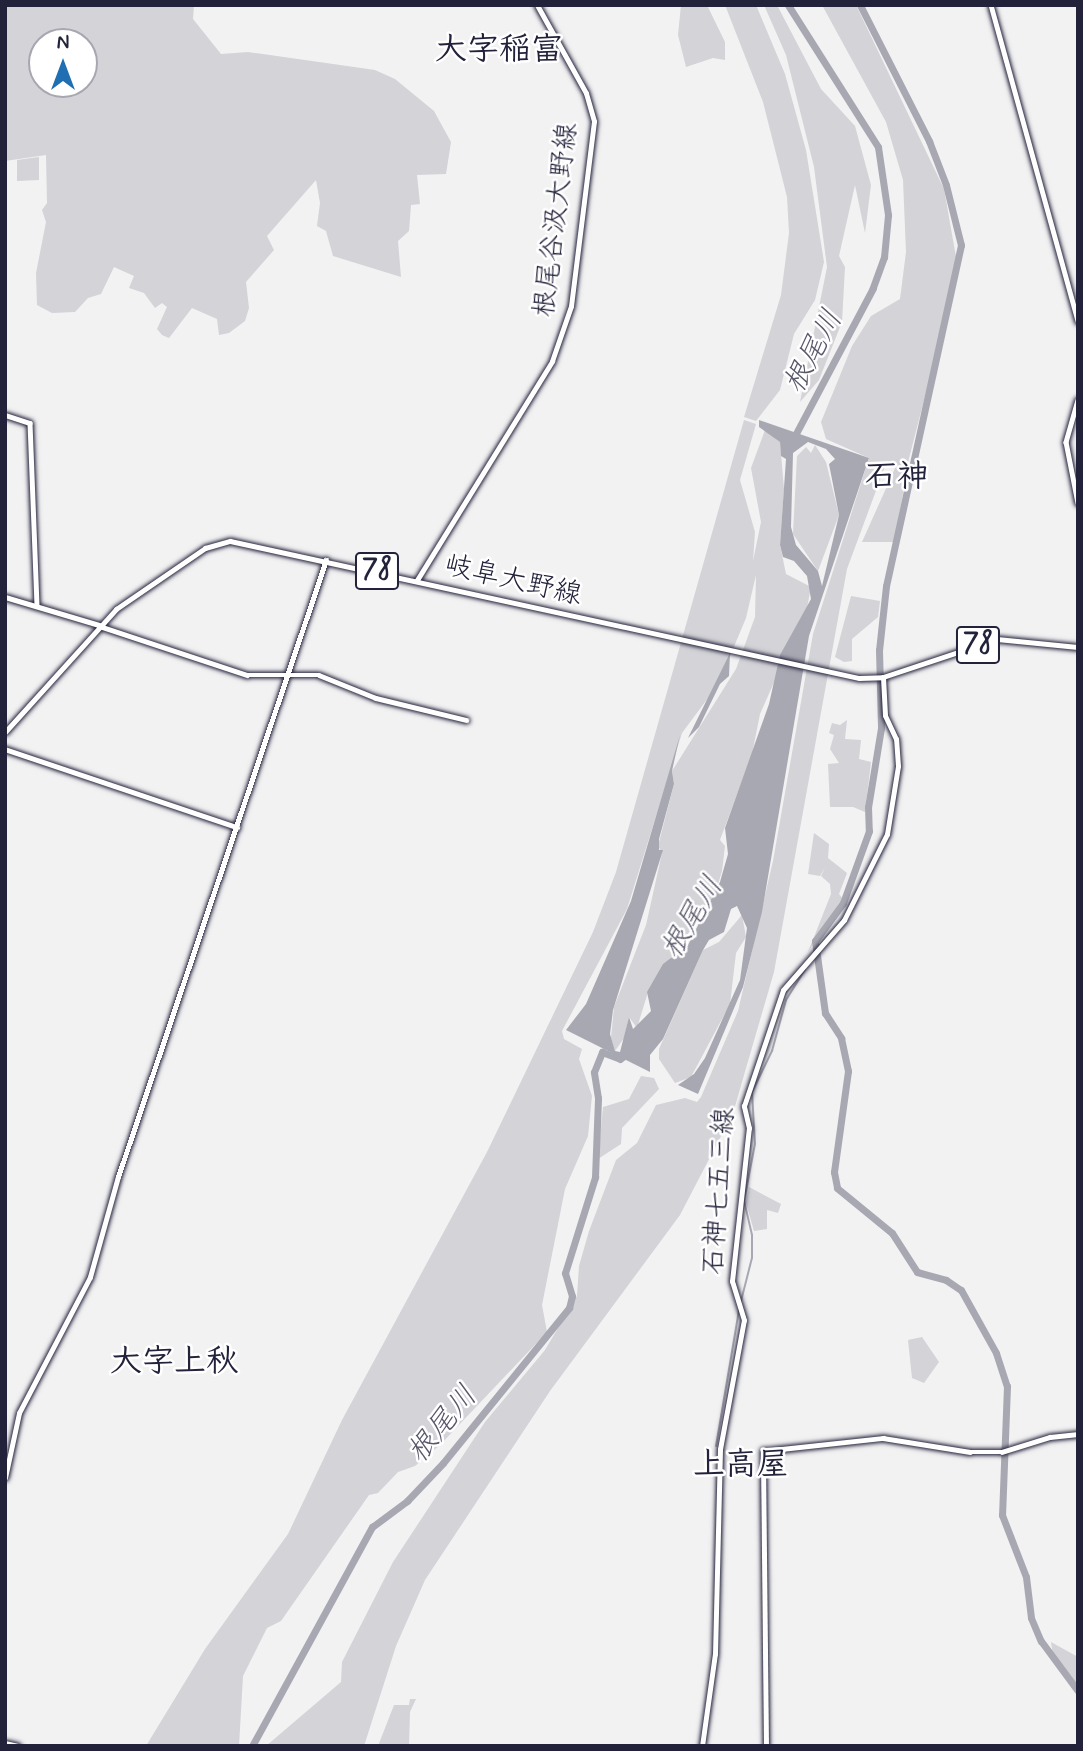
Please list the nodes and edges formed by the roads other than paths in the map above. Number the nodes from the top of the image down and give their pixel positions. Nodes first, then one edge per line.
1 (537, 5) edge
2 (991, 5) edge
3 (1078, 321) edge
4 (1078, 400) edge
5 (5, 415) edge
6 (1078, 503) edge
7 (326, 560) junction
8 (417, 580) junction
9 (5, 597) edge
10 (37, 604) junction
11 (99, 625) junction
12 (1078, 647) edge
13 (288, 676) junction
14 (880, 677) junction
15 (466, 720) dead end
16 (5, 732) edge
17 (5, 749) edge
18 (237, 827) junction
19 (1078, 1434) edge
20 (5, 1478) edge
21 (5, 1743) edge
22 (18, 1746) edge
23 (702, 1746) edge
24 (766, 1746) edge

1 - 8 main road, 根尾谷汲大野線
2 - 3 street
4 - 6 street
5 - 10 street
7 - 8 main road, 岐阜大野線 / 78
7 - 11 main road, 岐阜大野線 / 78
7 - 13 street
8 - 14 main road, 岐阜大野線 / 78
9 - 10 main road
10 - 11 main road
11 - 13 street
11 - 16 main road, 岐阜大野線 / 78
12 - 14 main road, 岐阜大野線 / 78
13 - 15 street
13 - 18 street
14 - 23 main road, 石神七五三線
17 - 18 street
18 - 20 street
19 - 24 street
21 - 22 street

